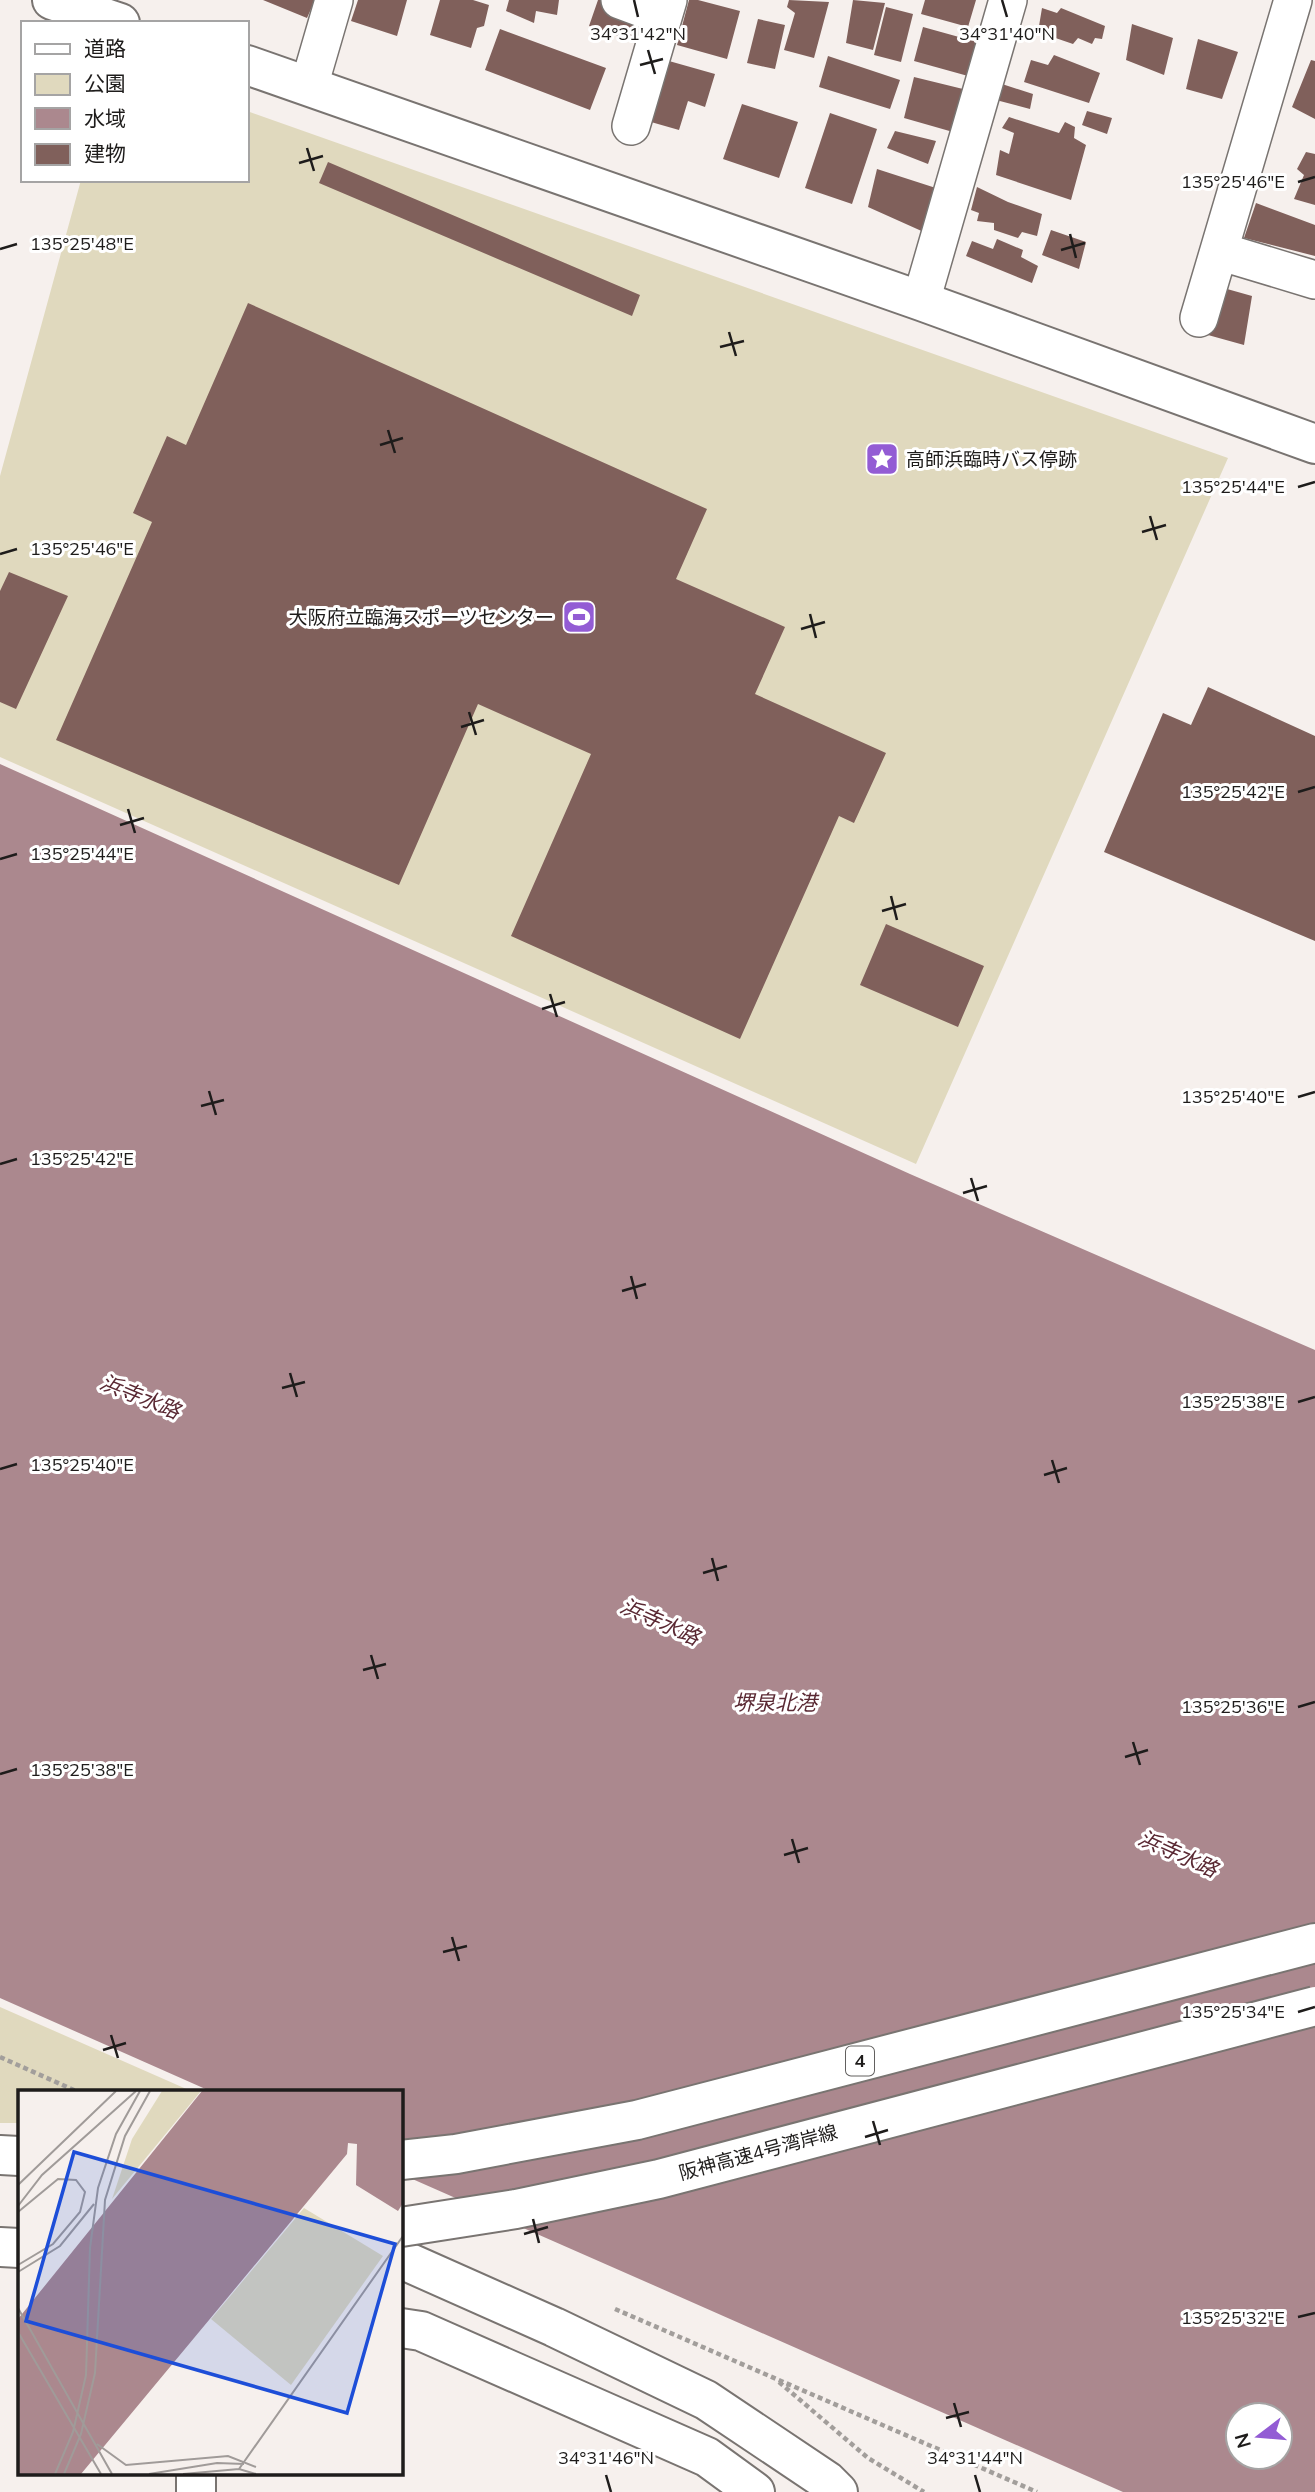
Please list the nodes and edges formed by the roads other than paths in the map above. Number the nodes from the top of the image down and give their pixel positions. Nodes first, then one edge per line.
1 (52, 0) edge
2 (334, 0) edge
3 (620, 0) edge
4 (1008, 0) edge
5 (1293, 0) edge
6 (665, 8) edge
7 (114, 21) edge
8 (248, 65) edge
9 (309, 86) junction
10 (631, 126) dead end
11 (1219, 251) junction
12 (1315, 280) edge
13 (921, 301) junction
14 (1199, 318) dead end
15 (1315, 444) edge
16 (1315, 1943) edge
17 (1315, 2006) edge
18 (0, 2155) edge
19 (18, 2155) edge
20 (402, 2160) edge
21 (0, 2176) edge
22 (18, 2176) edge
23 (402, 2227) edge
24 (0, 2231) edge
25 (18, 2231) edge
26 (0, 2247) edge
27 (18, 2248) edge
28 (402, 2259) edge
29 (402, 2328) edge
30 (196, 2474) edge
31 (196, 2492) edge
32 (755, 2492) edge
33 (838, 2492) edge

1 - 7 main road
2 - 9 street
3 - 6 street
4 - 13 street
5 - 11 street
6 - 10 street
8 - 9 main road
9 - 13 main road
11 - 12 street
11 - 14 street
13 - 15 main road
16 - 20 main road, 4
17 - 23 main road, 阪神高速4号湾岸線, bridge
18 - 19 main road
21 - 22 main road
24 - 25 main road
26 - 27 main road
28 - 33 main road
29 - 32 main road
30 - 31 main road

